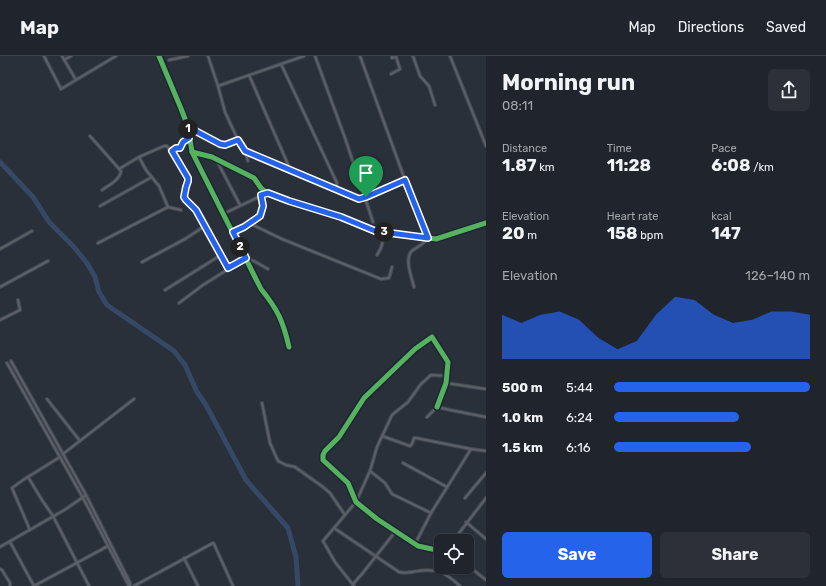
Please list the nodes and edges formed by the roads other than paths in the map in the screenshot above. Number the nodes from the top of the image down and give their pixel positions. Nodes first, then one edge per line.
1 (44, 56) edge
2 (62, 56) edge
3 (71, 56) edge
4 (116, 56) edge
5 (159, 56) edge
6 (188, 56) edge
7 (208, 56) edge
8 (304, 56) edge
9 (315, 56) edge
10 (360, 56) edge
11 (392, 56) edge
12 (413, 56) edge
13 (450, 56) edge
14 (64, 60) junction
15 (169, 60) dead end
16 (281, 64) junction
17 (391, 74) dead end
18 (249, 75) junction
19 (76, 80) junction
20 (218, 86) junction
21 (435, 105) dead end
22 (188, 127) junction
23 (90, 136) dead end
24 (189, 138) junction
25 (238, 140) junction
26 (486, 146) edge
27 (172, 151) junction
28 (245, 151) junction
29 (192, 152) junction
30 (139, 157) junction
31 (217, 160) junction
32 (248, 161) dead end
33 (119, 169) junction
34 (290, 169) junction
35 (152, 177) junction
36 (405, 180) junction
37 (336, 188) junction
38 (102, 190) dead end
39 (268, 193) junction
40 (261, 195) junction
41 (366, 197) junction
42 (240, 205) junction
43 (100, 206) dead end
44 (168, 207) junction
45 (181, 210) dead end
46 (224, 214) junction
47 (373, 222) dead end
48 (249, 223) junction
49 (486, 223) edge
50 (205, 226) junction
51 (32, 231) dead end
52 (233, 232) junction
53 (385, 232) junction
54 (428, 238) junction
55 (98, 243) dead end
56 (0, 250) edge
57 (221, 255) junction
58 (377, 255) dead end
59 (247, 259) junction
60 (48, 261) dead end
61 (142, 262) dead end
62 (392, 267) dead end
63 (228, 268) junction
64 (268, 269) dead end
65 (0, 287) edge
66 (414, 287) dead end
67 (165, 290) dead end
68 (18, 300) dead end
69 (179, 303) dead end
70 (0, 320) edge
71 (289, 346) dead end
72 (11, 361) dead end
73 (7, 363) dead end
74 (447, 376) junction
75 (446, 383) junction
76 (486, 389) edge
77 (47, 399) dead end
78 (134, 399) dead end
79 (262, 403) dead end
80 (437, 407) junction
81 (486, 416) edge
82 (427, 417) dead end
83 (382, 436) junction
84 (80, 441) junction
85 (471, 449) junction
86 (486, 451) edge
87 (63, 454) junction
88 (60, 457) junction
89 (403, 463) dead end
90 (370, 471) junction
91 (486, 473) edge
92 (28, 477) junction
93 (448, 487) junction
94 (86, 495) junction
95 (83, 498) junction
96 (465, 498) dead end
97 (486, 498) edge
98 (356, 502) junction
99 (432, 513) junction
100 (345, 515) junction
101 (53, 516) junction
102 (466, 522) junction
103 (334, 528) junction
104 (30, 530) junction
105 (395, 532) junction
106 (457, 534) edge
107 (486, 539) edge
108 (10, 542) junction
109 (415, 544) junction
110 (108, 546) junction
111 (0, 547) edge
112 (434, 550) edge
113 (375, 556) junction
114 (184, 558) junction
115 (77, 562) junction
116 (0, 569) edge
117 (474, 571) edge
118 (486, 580) edge
119 (353, 585) edge
120 (10, 586) edge
121 (34, 586) edge
122 (90, 586) edge
123 (130, 586) edge
124 (134, 586) edge
125 (198, 586) edge
126 (233, 586) edge
127 (460, 586) edge

1 - 19 street
2 - 14 street
3 - 14 street
4 - 19 street
5 - 22 street
6 - 15 street
7 - 20 street
8 - 16 street
9 - 41 street
10 - 36 street
11 - 17 street
12 - 21 street
13 - 26 street
14 - 19 street
16 - 18 street
16 - 37 street
18 - 20 street
18 - 34 street
20 - 25 street
22 - 24 street
22 - 25 street
23 - 33 street
24 - 27 street
24 - 29 street
25 - 28 street
27 - 30 street
27 - 50 street
28 - 32 street
28 - 34 street
29 - 31 street
29 - 46 street
30 - 33 street
30 - 35 street
31 - 39 street
31 - 42 street
33 - 38 street
34 - 37 street
35 - 43 street
35 - 44 street
36 - 41 street
36 - 54 street
37 - 41 street
39 - 40 street
39 - 53 street
40 - 42 street
40 - 48 street
41 - 47 street
42 - 46 street
44 - 45 street
44 - 55 street
46 - 52 street
48 - 52 street
48 - 62 street
49 - 54 street
50 - 57 street
50 - 61 street
51 - 56 street
52 - 59 street
53 - 54 street
53 - 58 street
54 - 66 street
57 - 63 street
57 - 67 street
59 - 63 street
59 - 64 street
59 - 71 street
60 - 65 street
63 - 69 street
68 - 70 street
72 - 87 street
73 - 88 street
74 - 75 street
74 - 83 street
74 - 98 street
75 - 76 street
75 - 80 street
77 - 84 street
78 - 84 street
79 - 100 street
80 - 81 street
80 - 82 street
83 - 85 street
83 - 90 street
84 - 87 street
85 - 86 street
85 - 93 street
87 - 94 street
88 - 92 street
88 - 95 street
89 - 93 street
90 - 98 street
90 - 99 street
91 - 96 street
92 - 101 street
92 - 104 street
93 - 99 street
94 - 95 street
94 - 123 street
95 - 101 street
95 - 110 street
97 - 102 street
98 - 100 street
98 - 105 street
99 - 109 street
100 - 103 street
101 - 104 street
101 - 115 street
102 - 106 street
102 - 107 street
103 - 113 street
103 - 119 street
104 - 108 street
105 - 109 street
105 - 113 street
108 - 111 street
108 - 121 street
109 - 112 street
110 - 115 street
110 - 123 street
113 - 119 street
113 - 127 street
114 - 124 street
114 - 125 street
114 - 126 street
115 - 121 street
115 - 122 street
116 - 120 street
117 - 118 street

